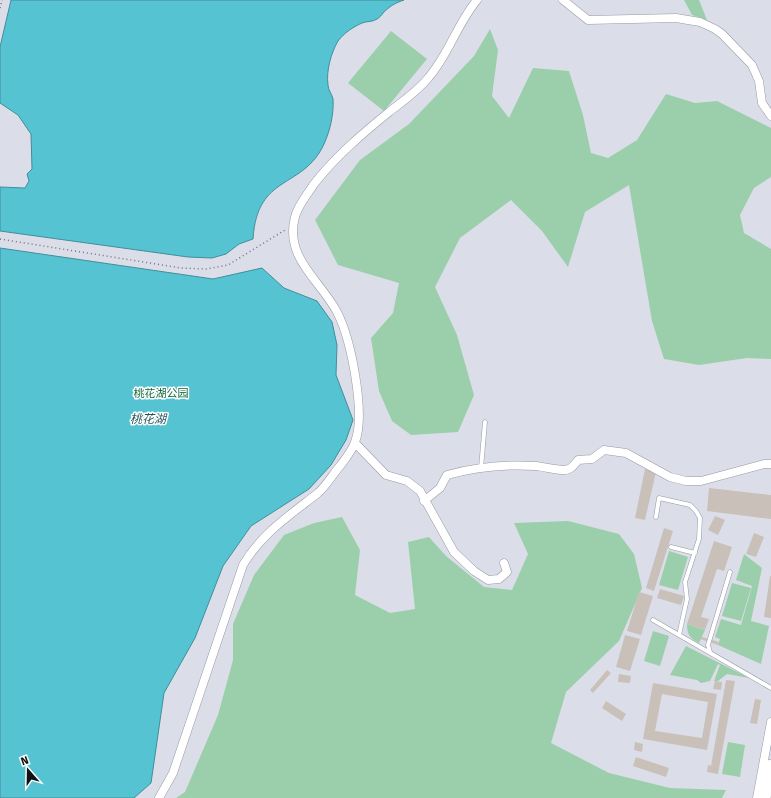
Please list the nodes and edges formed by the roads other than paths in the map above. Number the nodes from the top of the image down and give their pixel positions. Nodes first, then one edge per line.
1 (476, 0) edge
2 (563, 0) edge
3 (771, 116) edge
4 (485, 422) dead end
5 (355, 443) junction
6 (771, 464) edge
7 (481, 468) junction
8 (424, 501) junction
9 (656, 517) dead end
10 (671, 547) dead end
11 (695, 553) junction
12 (504, 563) dead end
13 (730, 572) dead end
14 (653, 620) dead end
15 (679, 635) junction
16 (710, 652) junction
17 (771, 688) edge
18 (771, 722) edge
19 (771, 765) edge
20 (159, 798) edge
21 (756, 798) edge
22 (765, 798) edge

1 - 5 street
2 - 3 street
4 - 7 lane
5 - 8 street
5 - 20 street
6 - 7 street
7 - 8 street
8 - 12 street
9 - 11 lane
10 - 11 lane
11 - 15 lane
13 - 16 lane
14 - 15 lane
15 - 16 lane
16 - 17 lane
18 - 21 street
19 - 22 main road

